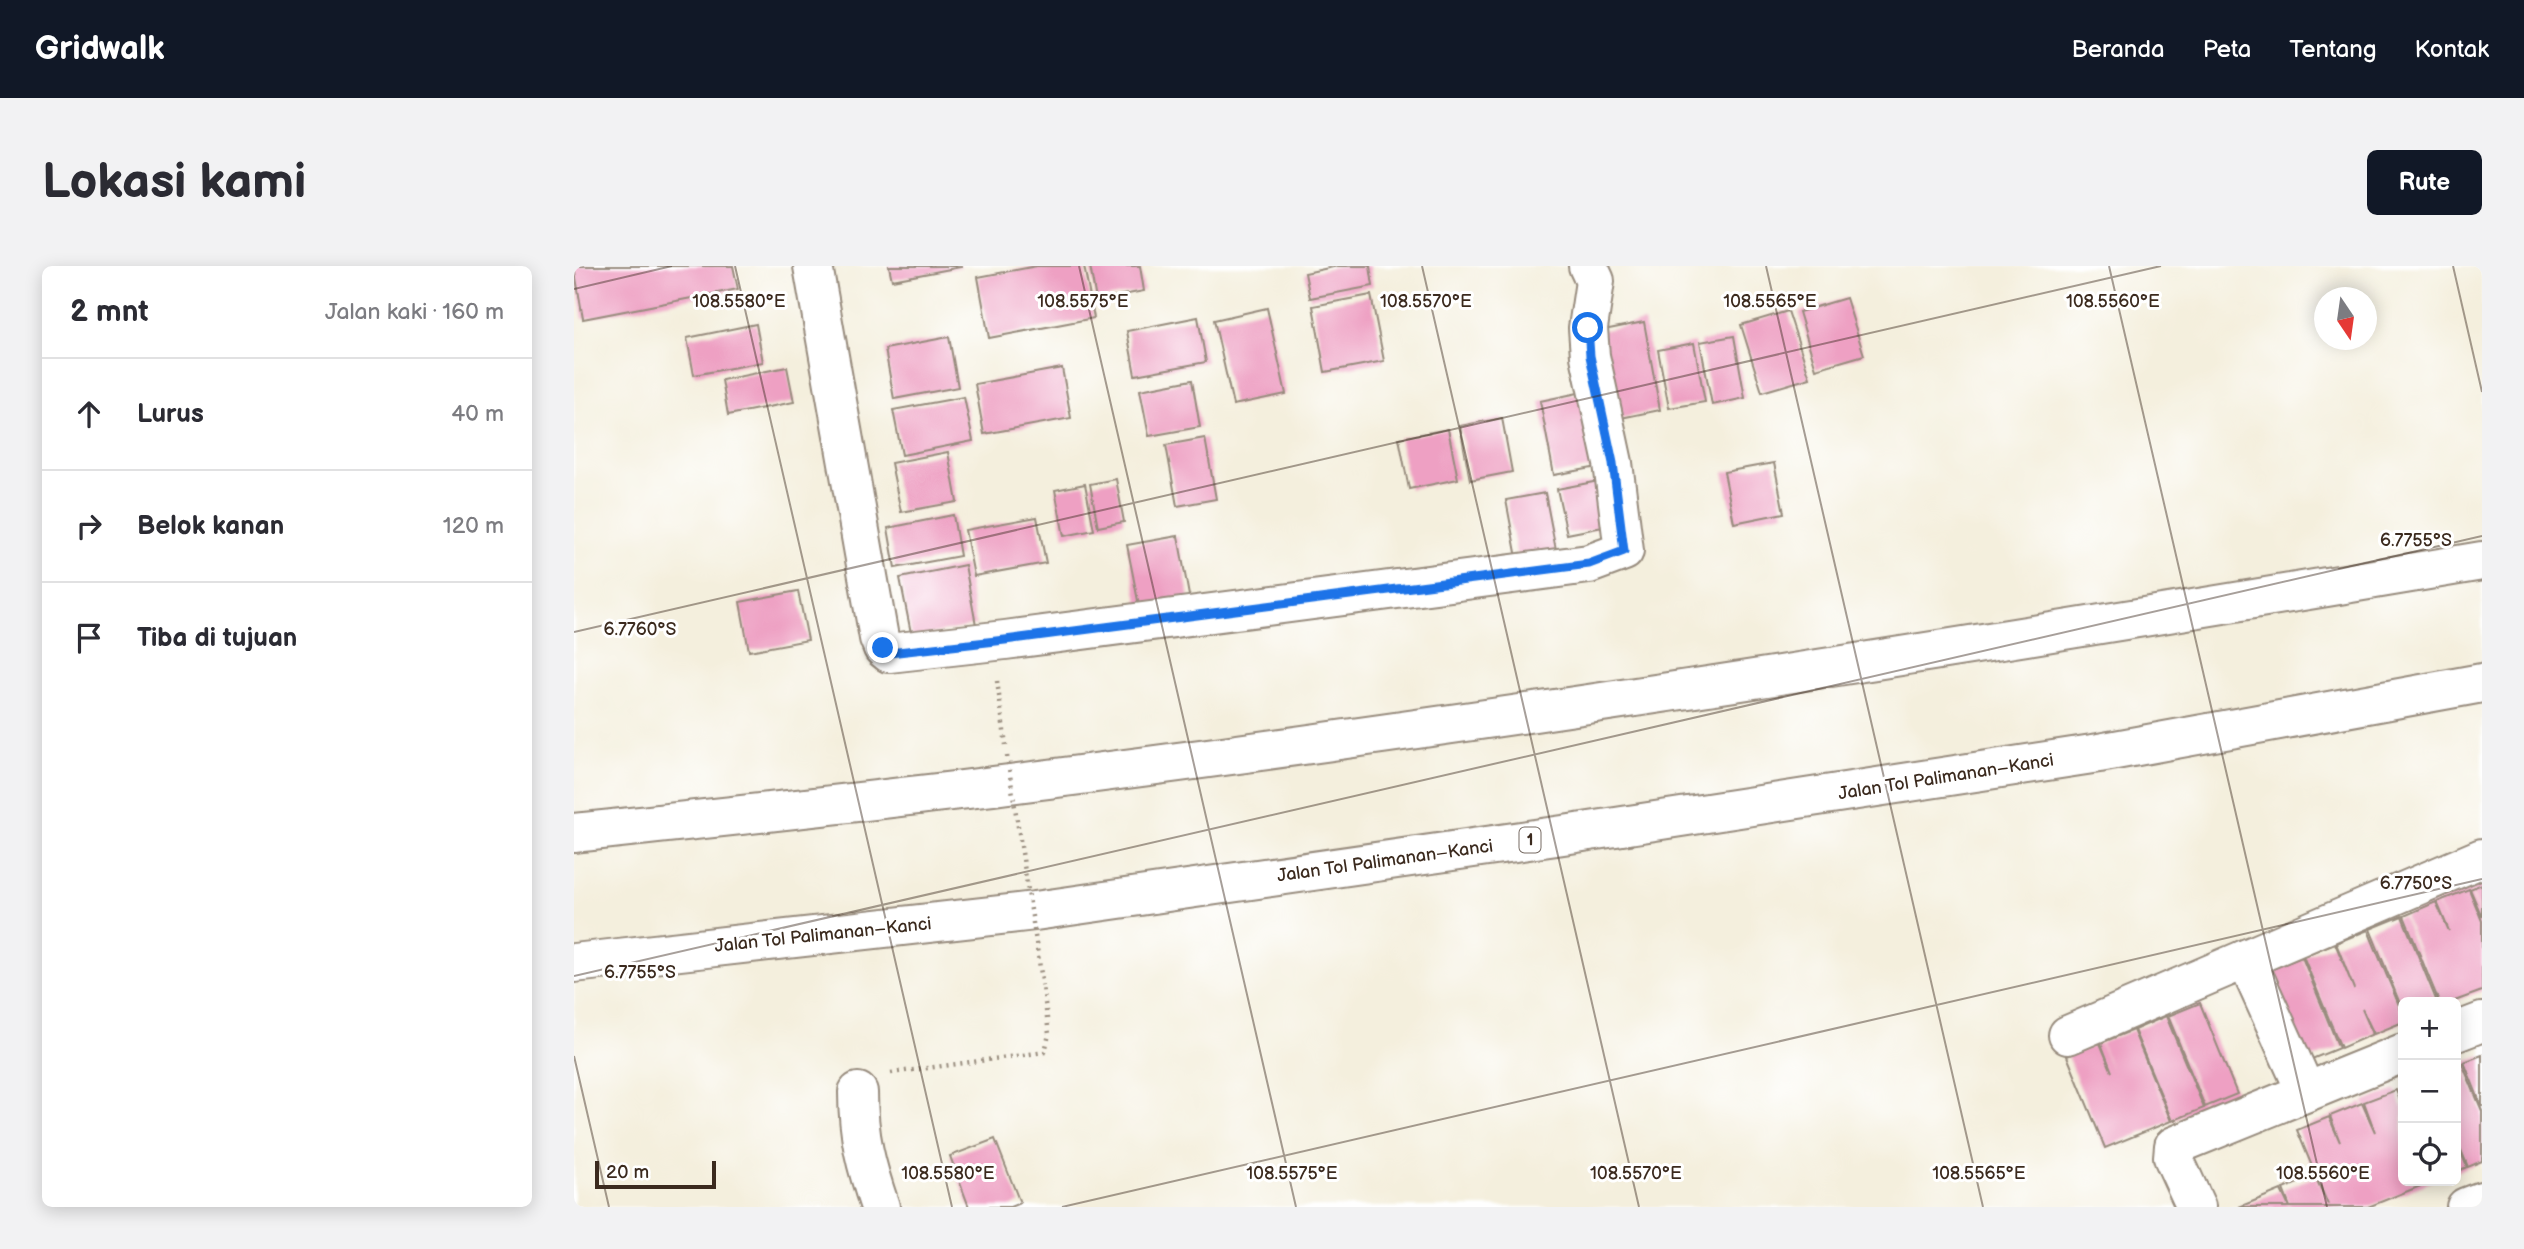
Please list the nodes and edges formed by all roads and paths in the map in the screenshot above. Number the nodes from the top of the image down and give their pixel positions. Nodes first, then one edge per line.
1 (813, 266) edge
2 (1588, 266) edge
3 (2482, 561) edge
4 (2482, 683) edge
5 (1007, 757) dead end
6 (574, 834) edge
7 (2482, 858) edge
8 (2246, 959) junction
9 (574, 963) edge
10 (2482, 1021) edge
11 (2461, 1030) edge
12 (2068, 1035) dead end
13 (2398, 1055) edge
14 (858, 1092) joint
15 (2306, 1092) junction
16 (2482, 1201) edge
17 (880, 1207) edge
18 (2196, 1207) edge
19 (2466, 1207) edge

1 - 2 main road
3 - 6 main road
4 - 9 main road, Jalan Tol Palimanan–Kanci / 1
5 - 14 path, bridge
7 - 8 main road
8 - 12 main road
8 - 15 main road
10 - 11 main road
13 - 15 main road
14 - 17 main road
15 - 18 main road
16 - 19 main road

